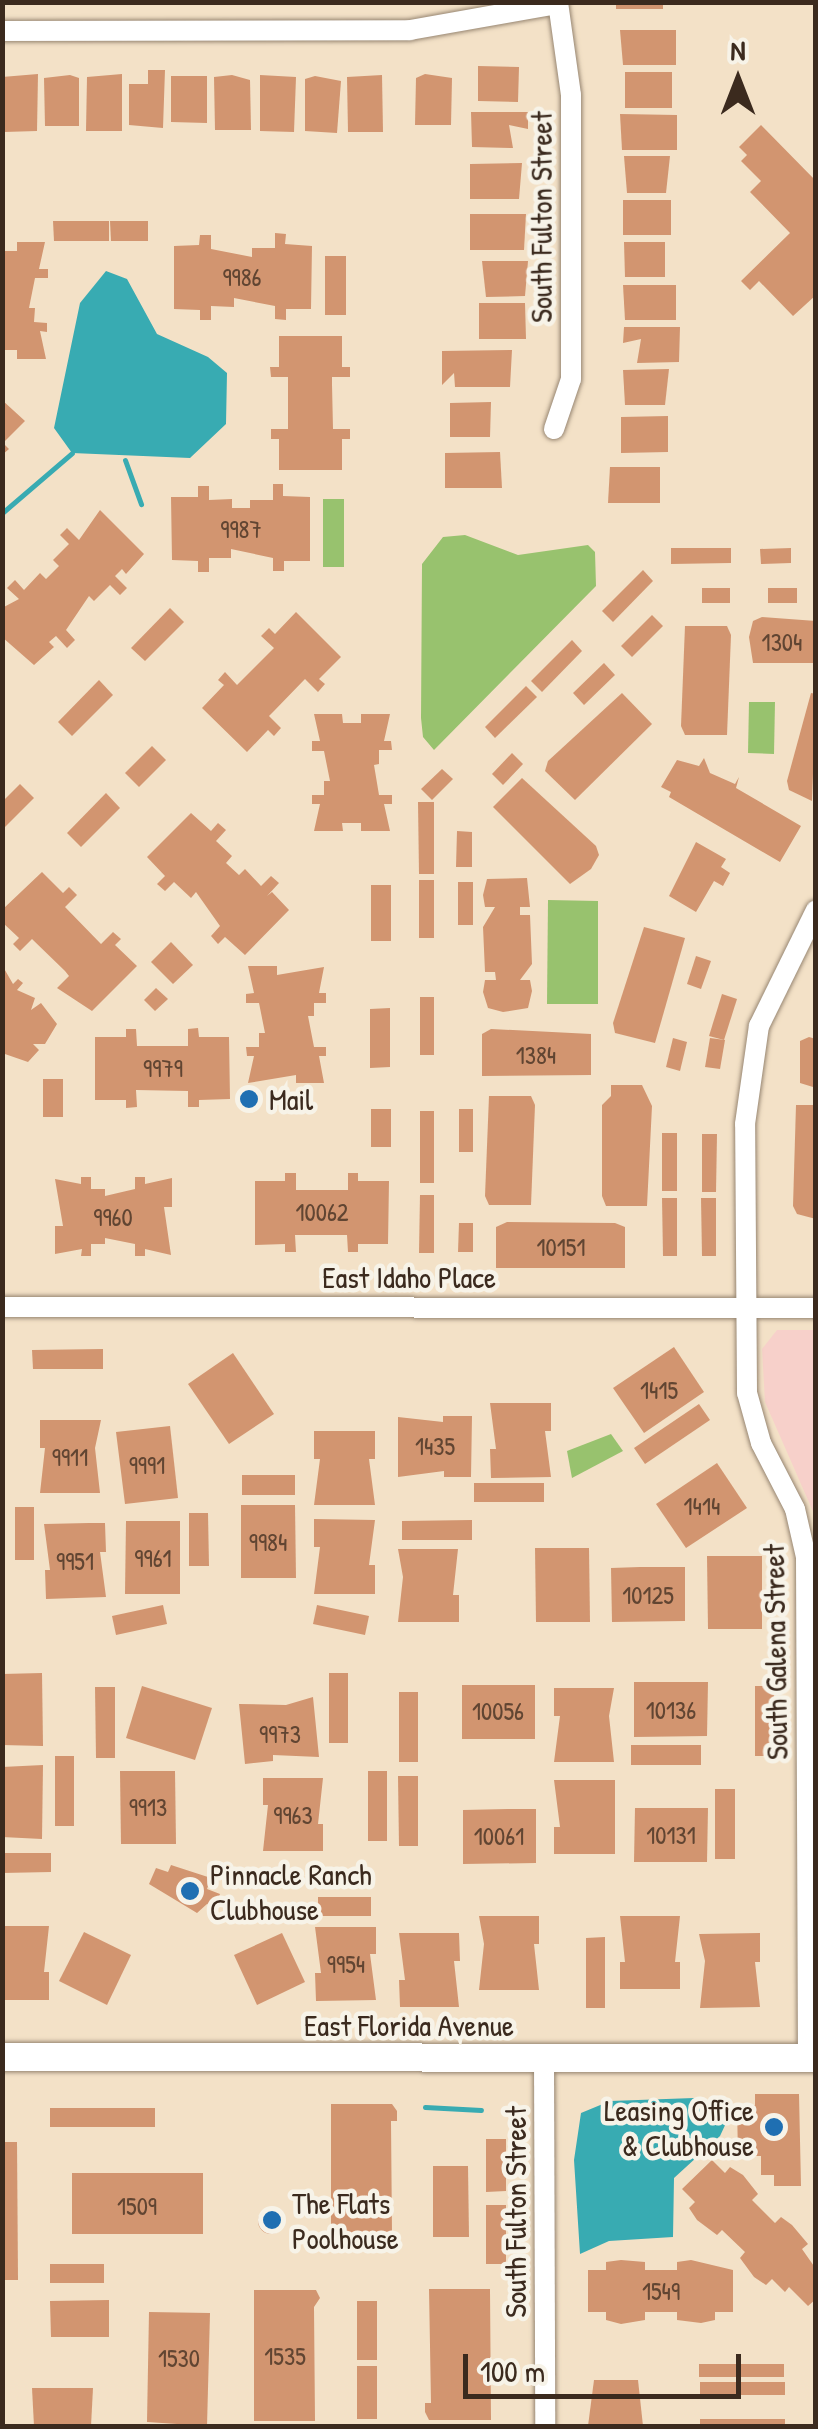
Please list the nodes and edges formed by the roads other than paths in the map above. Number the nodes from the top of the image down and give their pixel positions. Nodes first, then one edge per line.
1 (558, 3) edge
2 (2, 31) edge
3 (554, 429) dead end
4 (816, 910) edge
5 (2, 1307) edge
6 (744, 1308) junction
7 (816, 1308) edge
8 (2, 2058) edge
9 (544, 2058) junction
10 (812, 2058) edge
11 (546, 2426) edge

1 - 2 street
1 - 3 street, South Fulton Street
4 - 6 street, South Galena Street
5 - 6 street, East Idaho Place
6 - 7 street, East Idaho Place
6 - 10 street, South Galena Street
8 - 9 main road, East Florida Avenue
9 - 10 main road, East Florida Avenue
9 - 11 street, South Fulton Street

